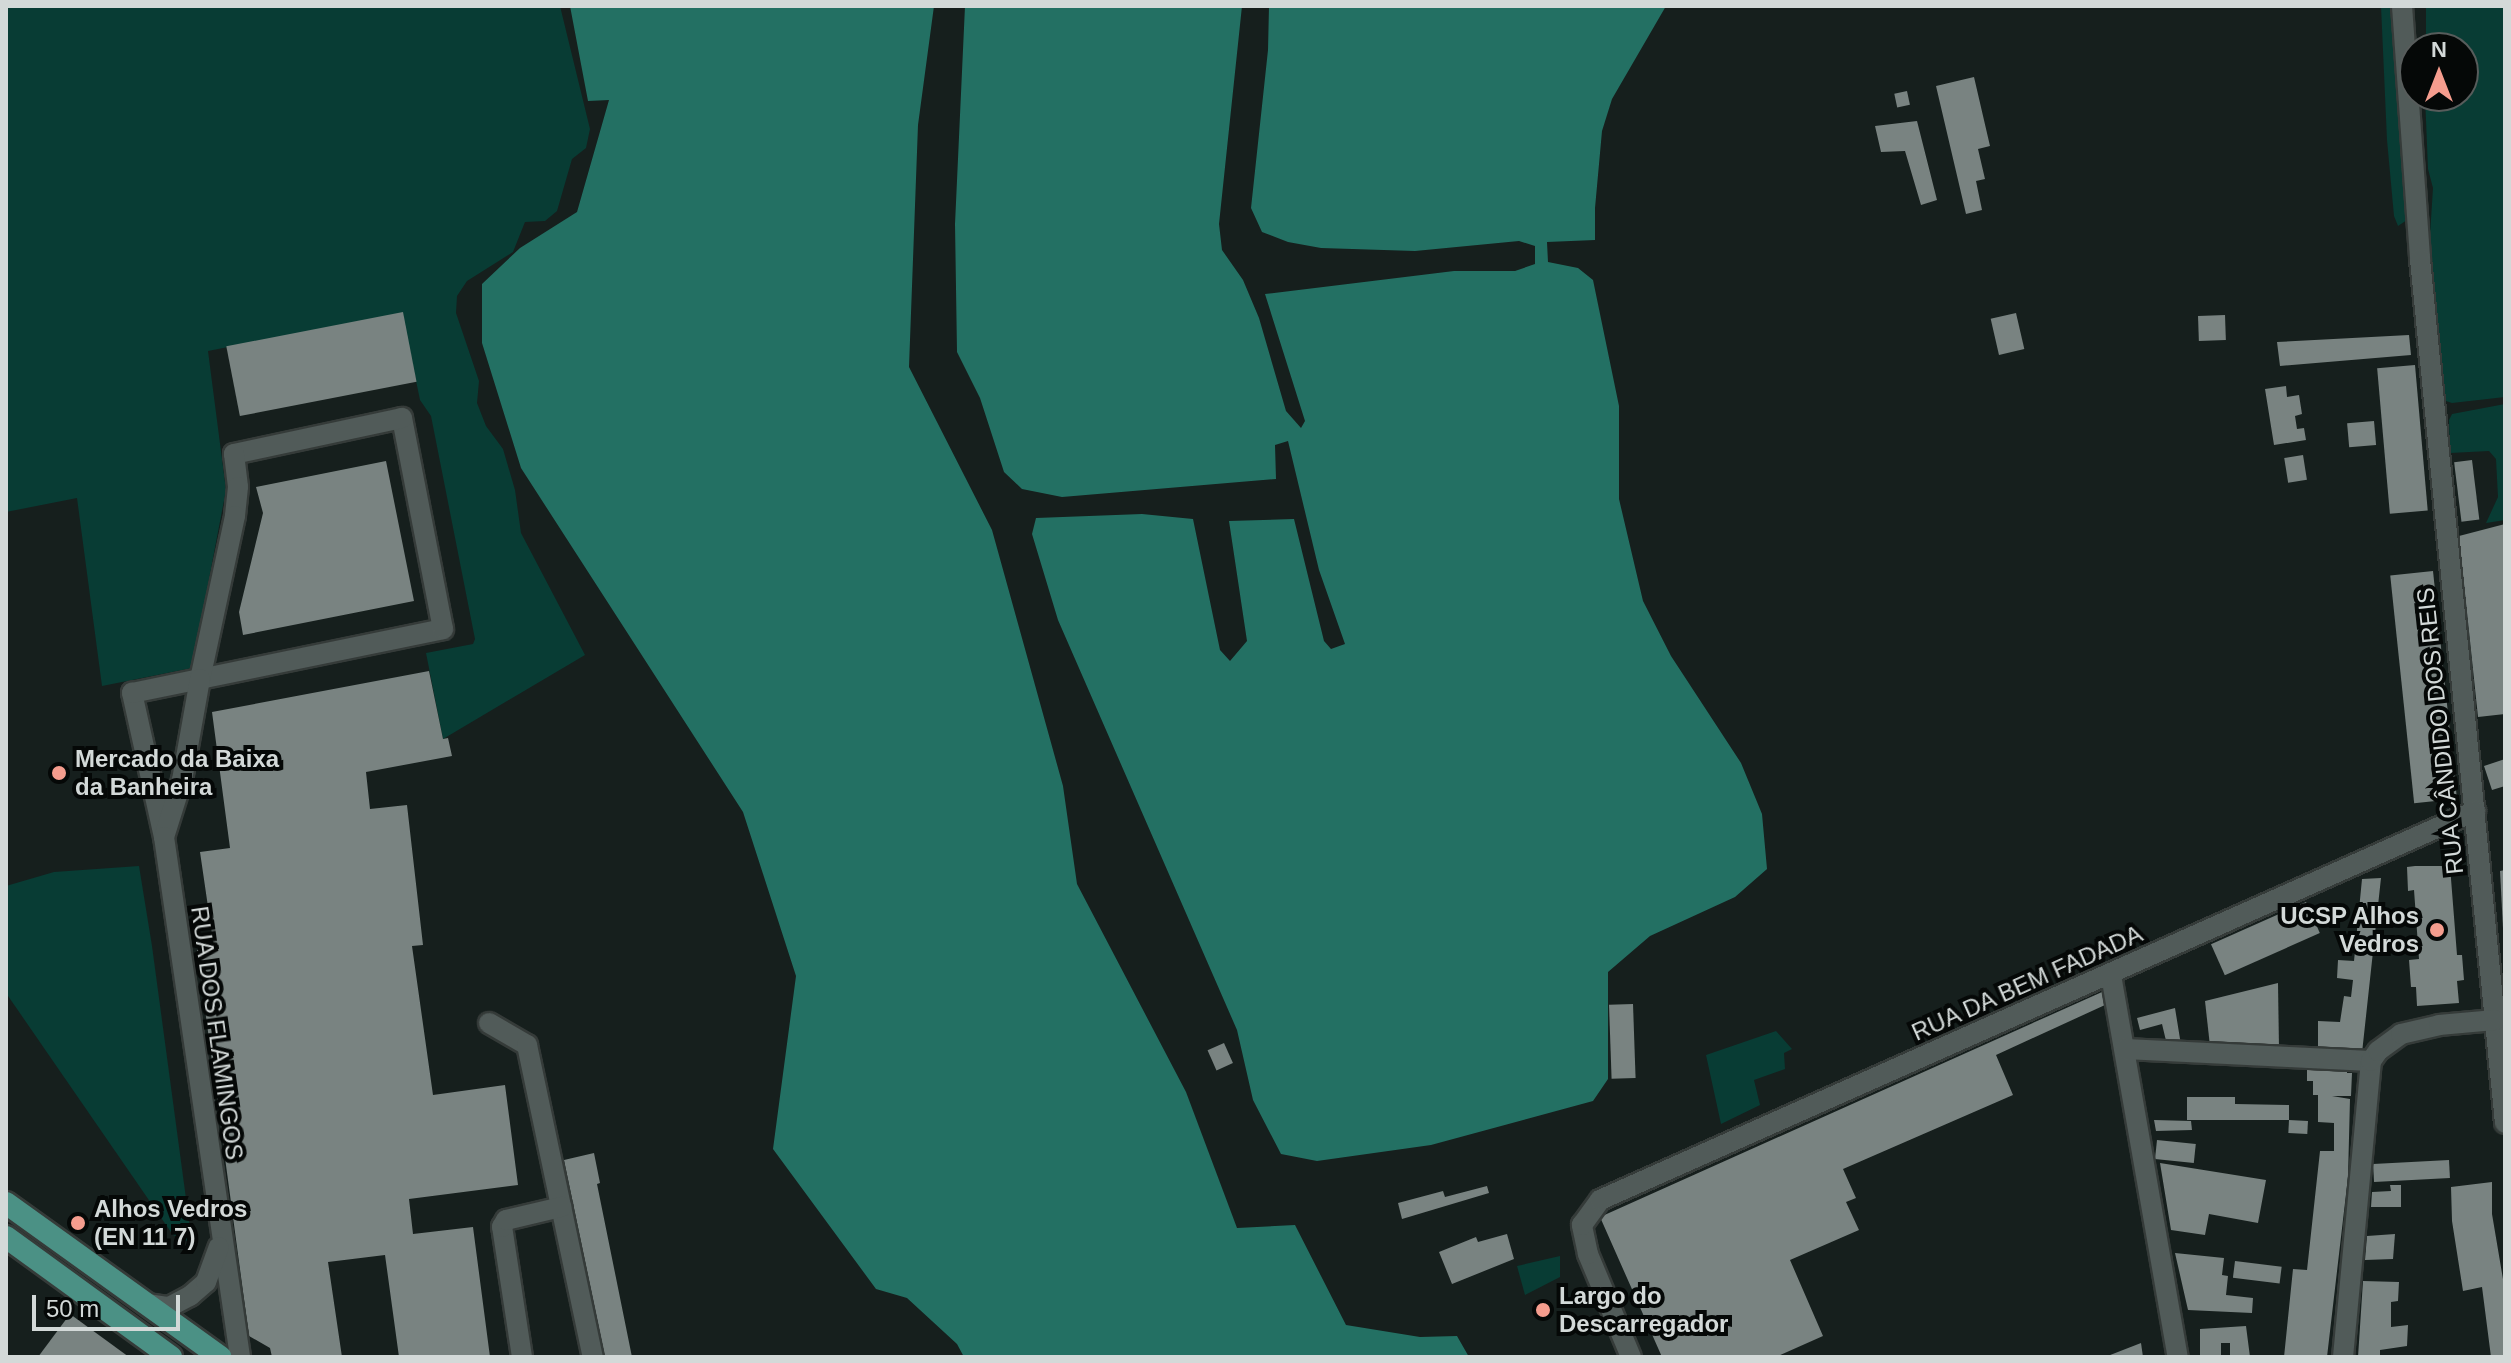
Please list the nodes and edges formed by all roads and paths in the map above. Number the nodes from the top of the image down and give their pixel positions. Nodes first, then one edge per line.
1 (2402, 6) edge
2 (200, 679) junction
3 (2475, 811) junction
4 (164, 837) junction
5 (2111, 975) junction
6 (2495, 1020) junction
7 (489, 1023) dead end
8 (2125, 1049) junction
9 (2371, 1061) junction
10 (2505, 1123) edge
11 (6, 1203) edge
12 (561, 1207) junction
13 (221, 1236) junction
14 (6, 1237) edge
15 (147, 1304) junction
16 (171, 1357) edge
17 (220, 1357) edge
18 (240, 1357) edge
19 (522, 1357) edge
20 (593, 1357) edge
21 (1631, 1357) edge
22 (2178, 1357) edge
23 (2343, 1357) edge

1 - 3 street, RUA CÂNDIDO DOS REIS
2 - 2 street, RUA DOS FLAMINGOS
2 - 4 street, RUA DOS FLAMINGOS
2 - 4 street, RUA DOS FLAMINGOS
3 - 5 street, RUA DA BEM FADADA
3 - 6 street, RUA CÂNDIDO DOS REIS
4 - 13 street, RUA DOS FLAMINGOS
5 - 8 street
5 - 21 street, RUA DA BEM FADADA
6 - 9 street
6 - 10 street, RUA CÂNDIDO DOS REIS
7 - 12 street
8 - 9 street
8 - 22 street
9 - 23 street
11 - 15 main road
12 - 19 street
12 - 20 street
13 - 15 street, RUA DOS FLAMINGOS
13 - 18 street, RUA DOS FLAMINGOS
14 - 16 main road
15 - 17 main road

